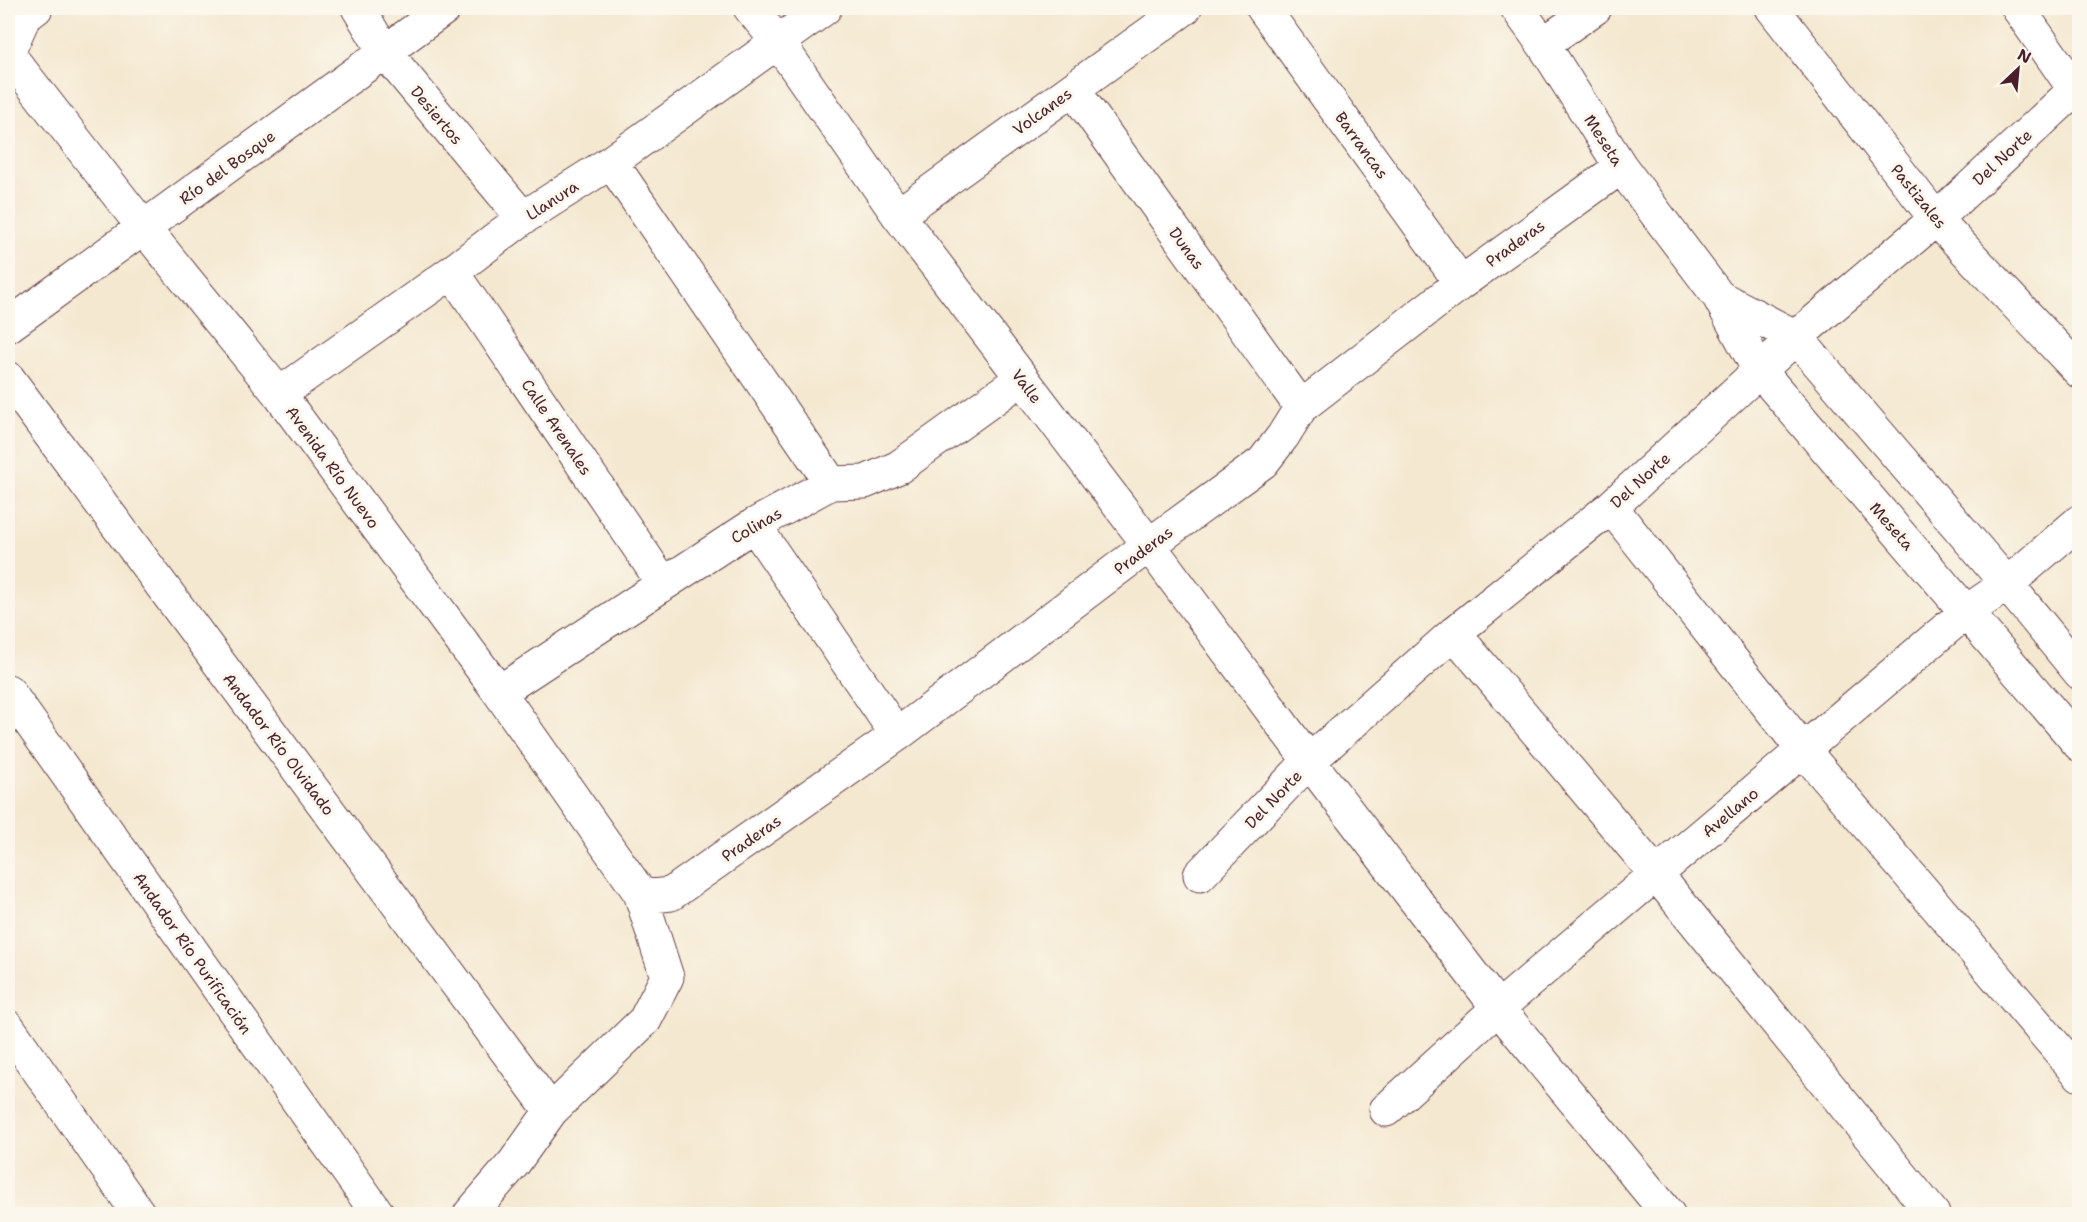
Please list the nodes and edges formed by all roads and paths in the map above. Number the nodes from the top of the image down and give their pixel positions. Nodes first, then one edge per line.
1 (36, 8) edge
2 (358, 8) edge
3 (445, 8) edge
4 (750, 8) edge
5 (825, 8) edge
6 (1185, 8) edge
7 (1263, 8) edge
8 (1517, 8) edge
9 (1595, 8) edge
10 (1772, 8) edge
11 (2018, 8) edge
12 (777, 42) junction
13 (1543, 44) junction
14 (384, 51) junction
15 (8, 53) edge
16 (2077, 88) edge
17 (1073, 89) junction
18 (611, 162) junction
19 (1620, 167) junction
20 (898, 215) junction
21 (523, 218) junction
22 (1936, 219) junction
23 (144, 228) junction
24 (452, 272) junction
25 (1461, 283) junction
26 (1719, 297) junction
27 (8, 326) edge
28 (1796, 337) junction
29 (1759, 370) junction
30 (2079, 372) edge
31 (8, 378) edge
32 (1021, 379) junction
33 (279, 394) junction
34 (1301, 407) junction
35 (831, 483) junction
36 (1611, 507) junction
37 (2079, 520) edge
38 (754, 525) junction
39 (1149, 545) junction
40 (663, 583) junction
41 (2007, 584) junction
42 (1966, 612) junction
43 (1454, 633) junction
44 (2079, 673) edge
45 (8, 692) edge
46 (499, 692) junction
47 (897, 735) junction
48 (2079, 745) edge
49 (1804, 751) junction
50 (1309, 761) junction
51 (1200, 874) dead end
52 (1656, 874) junction
53 (640, 893) junction
54 (1498, 1008) junction
55 (8, 1027) edge
56 (2079, 1074) edge
57 (1386, 1110) dead end
58 (551, 1111) junction
59 (139, 1215) edge
60 (378, 1215) edge
61 (470, 1215) edge
62 (1668, 1215) edge
63 (1933, 1215) edge

1 - 15 street
2 - 14 street, Desiertos
3 - 14 street, Río del Bosque
4 - 12 street, Valle
5 - 12 street, Llanura
6 - 17 street, Volcanes
7 - 25 street, Barrancas
8 - 13 street, Meseta
9 - 13 street
10 - 22 street, Pastizales
11 - 16 street
12 - 18 street, Llanura
12 - 20 street, Valle
13 - 19 street, Meseta
14 - 21 street, Desiertos
14 - 23 street, Río del Bosque
15 - 23 street, Avenida Río Nuevo
16 - 22 street, Del Norte
17 - 20 street, Volcanes
17 - 34 street, Dunas
18 - 21 street, Llanura
18 - 35 street
19 - 25 street, Praderas
19 - 26 street, Meseta
20 - 32 street, Valle
21 - 24 street, Llanura
22 - 28 street, Del Norte
22 - 30 street, Pastizales
23 - 27 street, Río del Bosque
23 - 33 street, Avenida Río Nuevo
24 - 33 street, Llanura
24 - 40 street, Calle Arenales
25 - 34 street, Praderas
26 - 28 street, Meseta
26 - 29 street, Meseta
28 - 29 street, Del Norte
28 - 41 street, Meseta
29 - 36 street, Del Norte
29 - 42 street, Meseta
31 - 58 street, Andador Río Olvidado
32 - 35 street, Colinas
32 - 39 street, Valle
33 - 46 street, Avenida Río Nuevo
34 - 39 street, Praderas
35 - 38 street, Colinas
36 - 43 street, Del Norte
36 - 49 street
37 - 41 street, Avellano
38 - 40 street, Colinas
38 - 47 street
39 - 47 street, Praderas
39 - 50 street, Valle
40 - 46 street, Colinas
41 - 42 street, Avellano
41 - 44 street, Meseta
42 - 48 street, Meseta
42 - 49 street, Avellano
43 - 50 street, Del Norte
43 - 52 street
45 - 60 street, Andador Río Purificación
46 - 53 street, Avenida Río Nuevo
47 - 53 street, Praderas
49 - 52 street, Avellano
49 - 56 street
50 - 51 street, Del Norte
50 - 54 street, Valle
52 - 54 street, Avellano
52 - 63 street
53 - 58 street, Avenida Río Nuevo
54 - 57 street, Avellano
54 - 62 street, Valle
55 - 59 street
58 - 61 street, Avenida Río Nuevo

